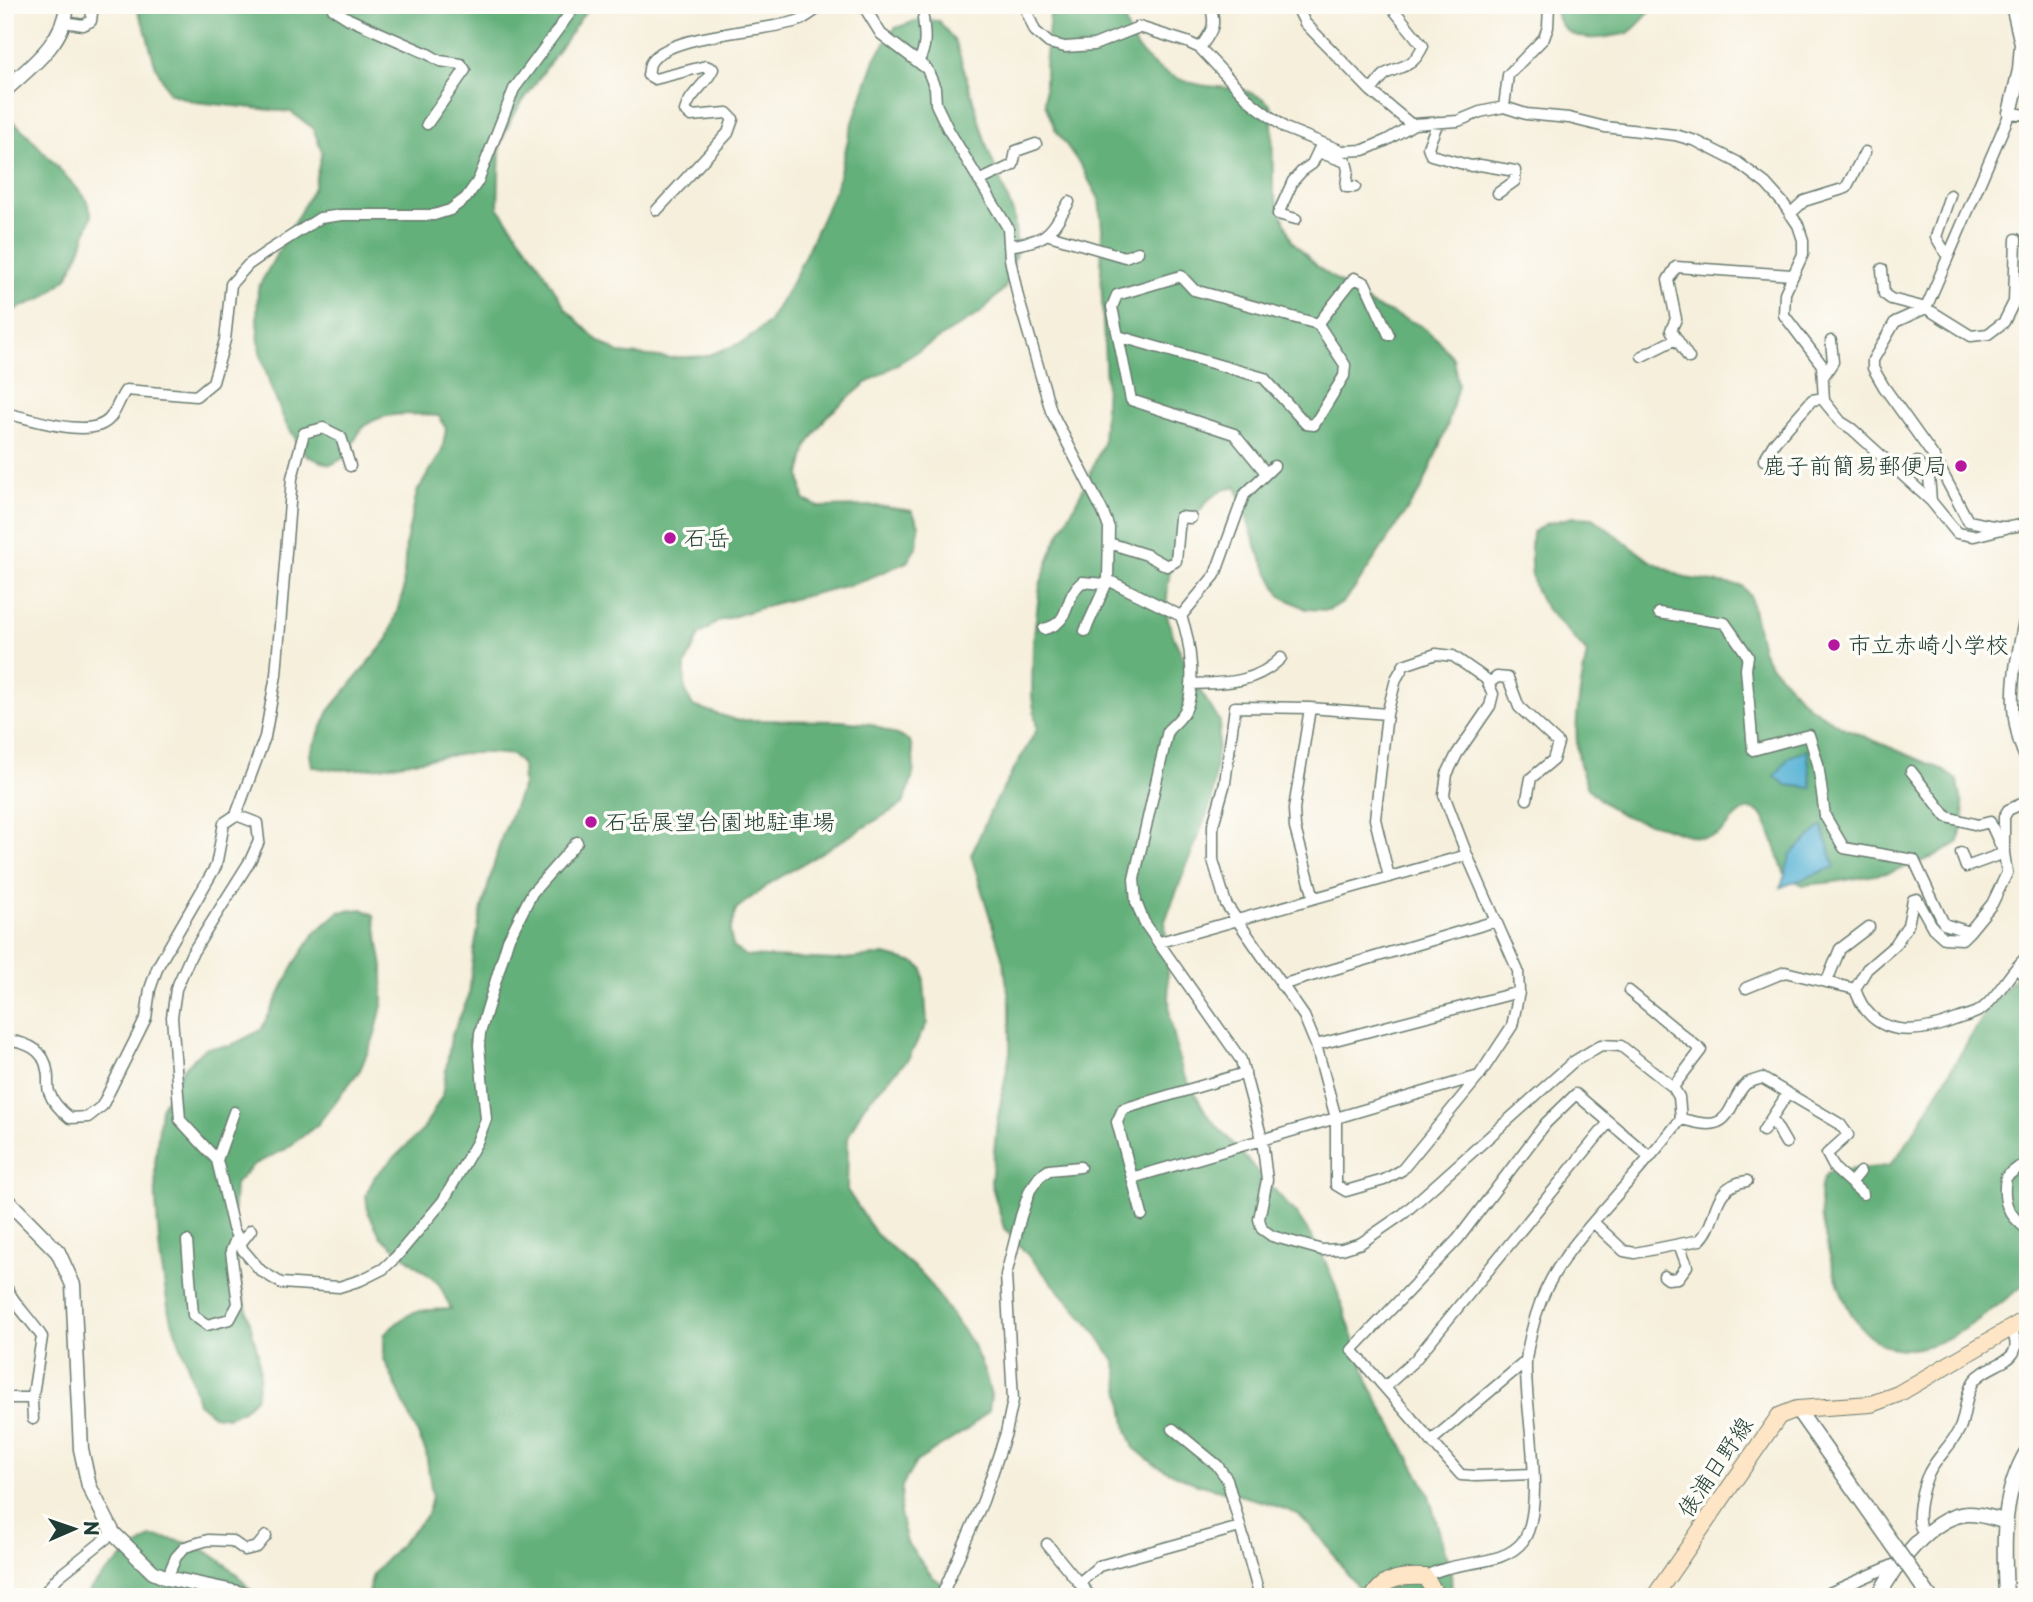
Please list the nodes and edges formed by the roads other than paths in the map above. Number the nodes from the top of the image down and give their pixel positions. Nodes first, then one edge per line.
1 (67, 5) edge
2 (93, 5) edge
3 (332, 5) edge
4 (576, 5) edge
5 (822, 5) edge
6 (863, 5) edge
7 (1024, 5) edge
8 (1210, 5) edge
9 (1296, 5) edge
10 (1390, 5) edge
11 (1549, 5) edge
12 (2013, 5) edge
13 (923, 18) dead end
14 (64, 22) junction
15 (1200, 48) junction
16 (918, 62) junction
17 (5, 90) edge
18 (1371, 91) junction
19 (1503, 107) junction
20 (2012, 113) junction
21 (2028, 115) edge
22 (1438, 122) junction
23 (426, 124) dead end
24 (1412, 125) junction
25 (1036, 144) dead end
26 (1320, 147) junction
27 (1865, 152) dead end
28 (979, 181) junction
29 (1355, 187) dead end
30 (1498, 193) dead end
31 (1950, 195) dead end
32 (1069, 202) dead end
33 (657, 210) dead end
34 (1790, 214) junction
35 (1296, 219) dead end
36 (1049, 235) junction
37 (2016, 239) dead end
38 (1009, 247) junction
39 (1138, 252) dead end
40 (1948, 257) junction
41 (1881, 269) dead end
42 (1793, 275) junction
43 (1926, 308) junction
44 (1397, 321) dead end
45 (1318, 324) junction
46 (1118, 336) junction
47 (1676, 339) junction
48 (1831, 341) dead end
49 (1642, 356) dead end
50 (1689, 358) dead end
51 (1823, 377) junction
52 (1824, 398) junction
53 (5, 413) edge
54 (1764, 460) dead end
55 (1917, 462) dead end
56 (350, 466) dead end
57 (1931, 501) junction
58 (1180, 517) dead end
59 (2028, 521) edge
60 (2006, 528) junction
61 (1109, 543) junction
62 (1107, 582) junction
63 (2028, 603) edge
64 (1659, 613) dead end
65 (1181, 616) junction
66 (1044, 629) dead end
67 (1085, 631) dead end
68 (1281, 658) dead end
69 (1191, 684) junction
70 (1488, 684) junction
71 (1310, 708) junction
72 (1387, 714) junction
73 (2028, 765) edge
74 (1912, 771) dead end
75 (1527, 799) dead end
76 (2028, 801) edge
77 (236, 816) junction
78 (577, 842) dead end
79 (1961, 853) dead end
80 (2004, 853) junction
81 (1467, 855) junction
82 (1966, 867) junction
83 (1389, 877) junction
84 (1971, 880) dead end
85 (1314, 898) junction
86 (1238, 920) junction
87 (1496, 921) junction
88 (1869, 927) dead end
89 (1969, 932) junction
90 (1160, 942) junction
91 (2028, 956) edge
92 (2016, 968) junction
93 (2028, 978) edge
94 (1827, 981) junction
95 (1281, 985) junction
96 (1746, 988) dead end
97 (1855, 989) junction
98 (1629, 991) dead end
99 (1519, 992) junction
100 (5, 1040) edge
101 (1317, 1045) junction
102 (1245, 1073) junction
103 (1479, 1076) junction
104 (1674, 1087) junction
105 (1788, 1093) junction
106 (234, 1112) dead end
107 (1336, 1118) junction
108 (1681, 1119) junction
109 (1772, 1119) junction
110 (1609, 1122) junction
111 (1763, 1132) dead end
112 (1262, 1139) junction
113 (1786, 1143) dead end
114 (1650, 1157) junction
115 (217, 1160) junction
116 (2028, 1165) edge
117 (1080, 1167) dead end
118 (1860, 1172) dead end
119 (1132, 1178) junction
120 (1747, 1181) dead end
121 (1851, 1183) junction
122 (1863, 1194) dead end
123 (5, 1198) edge
124 (1142, 1215) dead end
125 (1593, 1222) junction
126 (251, 1230) dead end
127 (2028, 1230) edge
128 (1650, 1237) dead end
129 (239, 1240) junction
130 (187, 1241) dead end
131 (1679, 1244) junction
132 (1653, 1249) junction
133 (1664, 1276) dead end
134 (5, 1285) edge
135 (2028, 1318) edge
136 (2011, 1329) junction
137 (1527, 1361) junction
138 (1385, 1387) junction
139 (5, 1398) edge
140 (33, 1398) junction
141 (1797, 1409) junction
142 (33, 1419) dead end
143 (1173, 1429) dead end
144 (1431, 1441) junction
145 (2028, 1450) edge
146 (1533, 1474) junction
147 (2004, 1521) junction
148 (1240, 1527) junction
149 (113, 1533) junction
150 (1926, 1535) junction
151 (265, 1536) dead end
152 (1047, 1544) dead end
153 (1899, 1562) junction
154 (1425, 1577) junction
155 (167, 1578) junction
156 (1079, 1583) junction
157 (1256, 1596) edge
158 (41, 1597) edge
159 (257, 1597) edge
160 (941, 1597) edge
161 (1091, 1597) edge
162 (1373, 1597) edge
163 (1438, 1597) edge
164 (1654, 1597) edge
165 (1820, 1597) edge
166 (1878, 1597) edge
167 (1930, 1597) edge
168 (2006, 1597) edge

1 - 14 street
2 - 14 street
3 - 23 street
4 - 53 street
5 - 33 street
6 - 16 street
7 - 15 street
8 - 15 street
9 - 18 street
10 - 18 street
11 - 19 street
12 - 20 street
13 - 16 street
14 - 17 street
15 - 26 street
16 - 28 street
18 - 24 street
19 - 22 street
19 - 34 street
20 - 21 street
20 - 40 street
22 - 24 street
22 - 30 street
24 - 26 street
25 - 28 street
26 - 29 street
26 - 35 street
27 - 34 street
28 - 38 street
31 - 40 street
32 - 36 street
34 - 42 street
36 - 38 street
36 - 39 street
37 - 43 street
38 - 61 street
40 - 43 street
41 - 43 street
42 - 47 street
42 - 51 street
43 - 60 street
44 - 45 street
45 - 46 street
45 - 46 street
46 - 65 street
47 - 49 street
47 - 50 street
48 - 51 street
51 - 52 street
52 - 54 street
52 - 57 street
55 - 57 street
56 - 77 street
57 - 60 street
58 - 61 street
59 - 60 street
61 - 62 street
62 - 65 street
62 - 66 street
62 - 67 street
63 - 73 street
64 - 89 street
65 - 69 street
68 - 69 street
69 - 90 street
70 - 72 street
70 - 75 street
70 - 81 street
71 - 72 street
71 - 85 street
71 - 86 street
72 - 83 street
74 - 80 street
76 - 80 street
77 - 100 street
77 - 115 street
78 - 129 street
79 - 82 street
80 - 82 street
80 - 89 street
81 - 83 street
81 - 87 street
82 - 84 street
83 - 85 street
85 - 86 street
86 - 90 street
86 - 95 street
87 - 95 street
87 - 99 street
88 - 94 street
89 - 97 street
90 - 102 street
91 - 92 street
92 - 93 street
92 - 97 street
94 - 96 street
94 - 97 street
95 - 101 street
98 - 104 street
99 - 101 street
99 - 103 street
101 - 107 street
102 - 112 street
102 - 119 street
103 - 107 street
103 - 107 street
104 - 108 street
104 - 112 street
105 - 108 street
105 - 109 street
105 - 121 street
106 - 115 street
107 - 112 street
108 - 114 street
109 - 111 street
109 - 113 street
110 - 114 street
110 - 138 street
110 - 138 street
112 - 119 street
114 - 125 street
115 - 129 street
116 - 127 street
117 - 160 street
118 - 121 street
119 - 124 street
120 - 131 street
121 - 122 street
123 - 149 street
125 - 132 street
125 - 137 street
126 - 129 street
128 - 132 street
129 - 130 street
131 - 132 street
131 - 133 street
134 - 140 street
135 - 136 main road, 俵浦日野線
136 - 141 main road, 俵浦日野線
136 - 150 street
137 - 144 street
137 - 146 street
138 - 144 street
139 - 140 street
140 - 142 street
141 - 164 main road, 俵浦日野線
141 - 167 street, bridge
143 - 148 street
144 - 146 street
145 - 147 street
146 - 154 street
147 - 150 street
147 - 168 street
148 - 156 street
148 - 157 street
149 - 155 street
149 - 158 street
150 - 153 street
151 - 155 street
152 - 156 street
153 - 165 street
153 - 166 street
154 - 162 main road
154 - 163 main road
155 - 159 street
156 - 161 street

